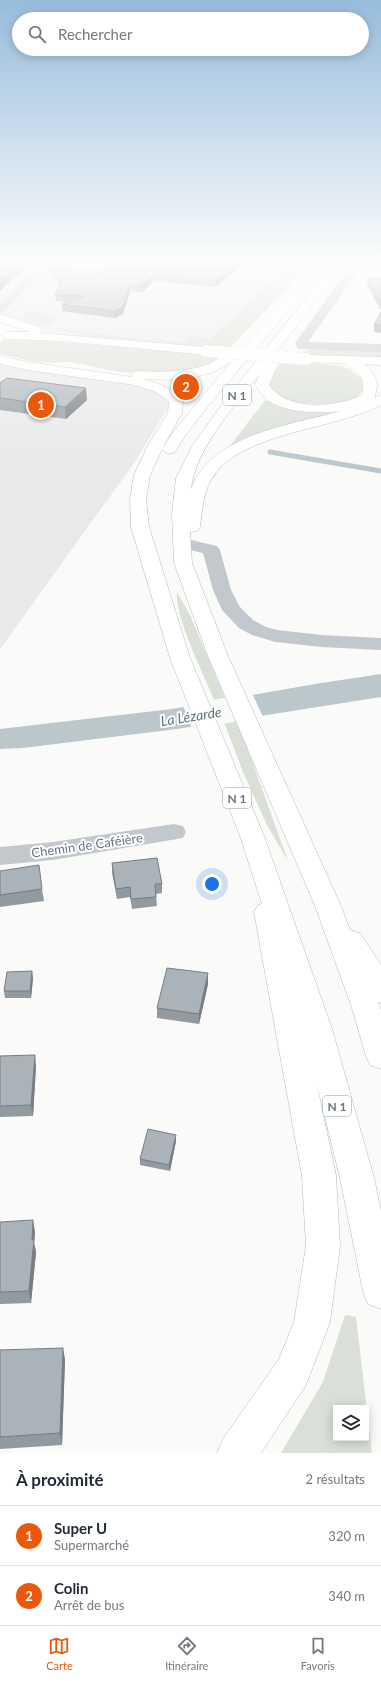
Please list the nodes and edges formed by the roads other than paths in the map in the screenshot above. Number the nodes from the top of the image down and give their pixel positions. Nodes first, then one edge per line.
1 (16, 332) edge
2 (45, 332) edge
3 (255, 332) edge
4 (263, 332) edge
5 (286, 332) edge
6 (290, 332) edge
7 (309, 332) edge
8 (4, 336) edge
9 (62, 337) junction
10 (381, 348) edge
11 (0, 356) edge
12 (0, 360) edge
13 (351, 361) junction
14 (381, 361) edge
15 (381, 399) edge
16 (187, 544) junction
17 (149, 560) junction
18 (183, 564) junction
19 (381, 644) edge
20 (174, 832) dead end
21 (252, 836) junction
22 (0, 856) edge
23 (328, 906) junction
24 (381, 992) edge
25 (381, 1056) edge
26 (381, 1291) edge
27 (237, 1453) edge

1 - 8 main road
2 - 9 main road
3 - 11 main road
4 - 17 main road, N 1
5 - 18 main road, N 1
6 - 13 main road
7 - 10 street
8 - 9 main road
9 - 13 main road, bridge
12 - 17 main road
13 - 14 main road
15 - 16 main road
16 - 18 main road
16 - 19 street
17 - 21 main road, N 1
18 - 23 main road, N 1
20 - 22 street, Chemin de Caféière
21 - 26 main road, N 1
21 - 27 main road
23 - 24 main road
23 - 25 main road, N 1

